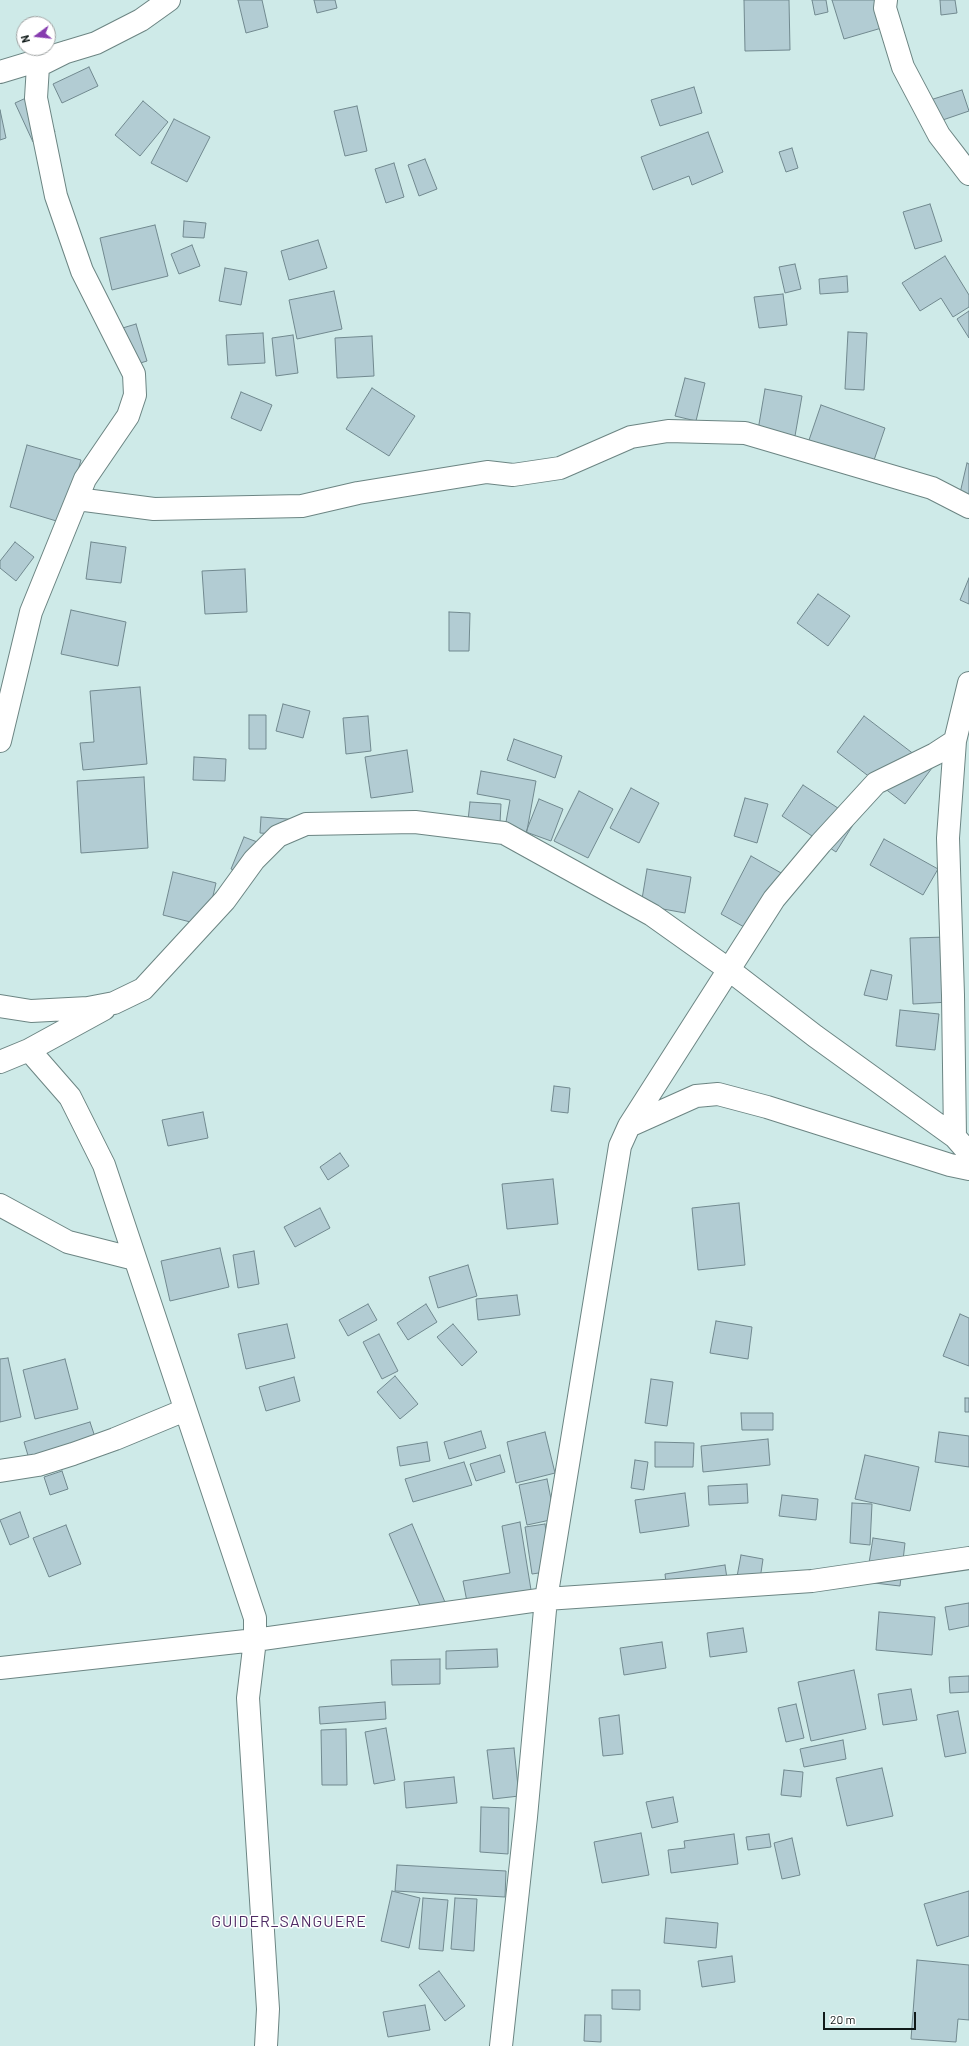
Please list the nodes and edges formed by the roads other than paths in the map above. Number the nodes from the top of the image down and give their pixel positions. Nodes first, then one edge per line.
1 (169, 0) edge
2 (886, 0) edge
3 (66, 52) junction
4 (0, 72) edge
5 (969, 174) edge
6 (77, 499) junction
7 (969, 508) edge
8 (969, 683) edge
9 (955, 741) junction
10 (0, 742) edge
11 (728, 969) junction
12 (114, 1003) junction
13 (0, 1006) edge
14 (29, 1050) junction
15 (0, 1062) edge
16 (629, 1126) junction
17 (962, 1145) edge
18 (969, 1169) edge
19 (0, 1205) edge
20 (135, 1259) junction
21 (185, 1410) junction
22 (0, 1471) edge
23 (968, 1559) edge
24 (546, 1599) junction
25 (255, 1640) junction
26 (0, 1668) edge
27 (266, 2046) edge
28 (501, 2046) edge

1 - 3 street
2 - 5 street
3 - 4 street
3 - 6 street
6 - 7 street
6 - 10 street
8 - 9 street
9 - 11 street
9 - 17 street
11 - 12 street
11 - 16 street
11 - 17 street
12 - 13 street
12 - 14 street
14 - 15 street
14 - 20 street
16 - 18 street
16 - 24 street
19 - 20 street
20 - 21 street
21 - 22 street
21 - 25 street
23 - 24 street
24 - 25 street
24 - 28 street
25 - 26 street
25 - 27 street

